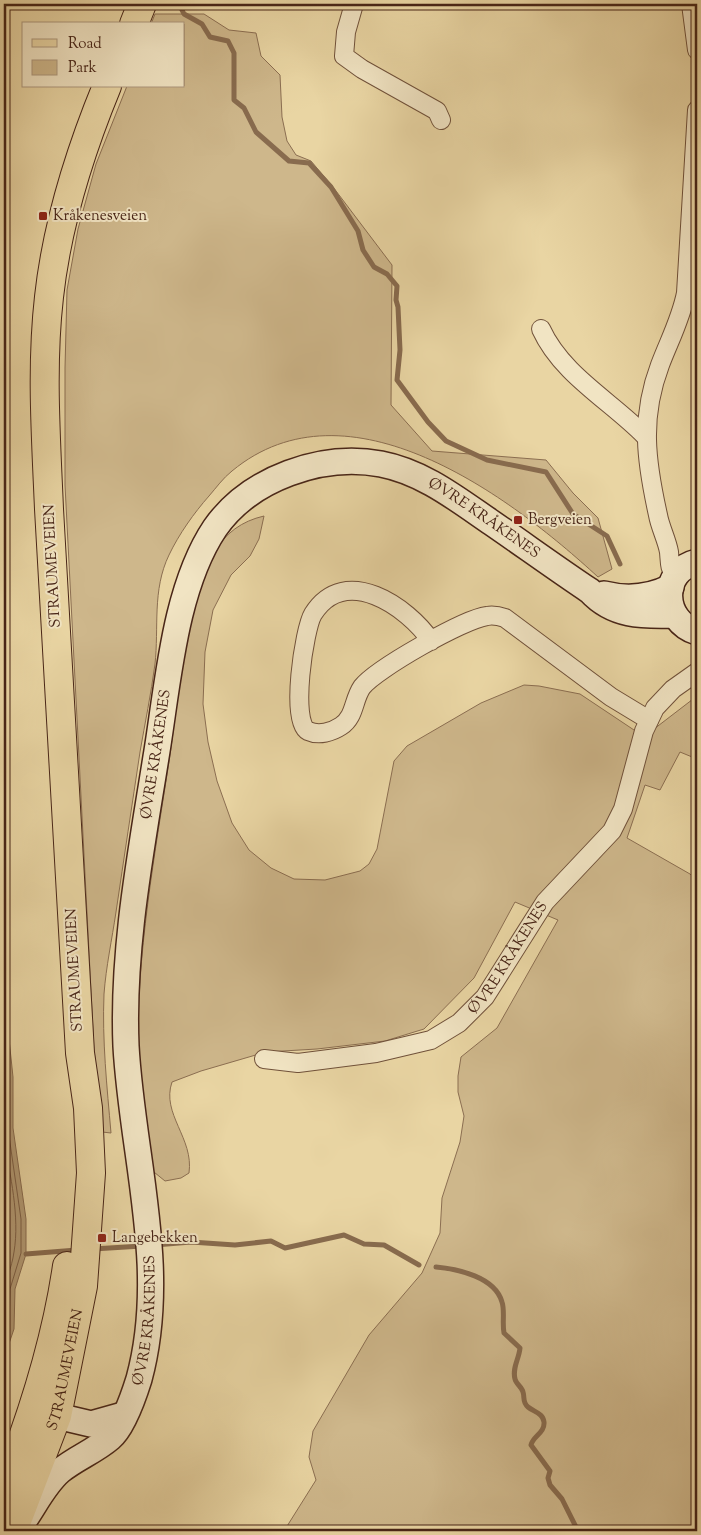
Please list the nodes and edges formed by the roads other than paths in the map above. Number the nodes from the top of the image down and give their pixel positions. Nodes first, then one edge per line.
1 (142, 4) edge
2 (354, 4) edge
3 (691, 4) edge
4 (135, 22) edge
5 (697, 50) edge
6 (106, 88) edge
7 (697, 110) edge
8 (441, 120) dead end
9 (690, 307) edge
10 (541, 329) dead end
11 (645, 436) junction
12 (684, 572) edge
13 (590, 591) junction
14 (674, 615) junction
15 (697, 632) edge
16 (431, 641) junction
17 (697, 660) edge
18 (693, 675) edge
19 (649, 720) junction
20 (80, 1053) junction
21 (264, 1059) dead end
22 (124, 1415) junction
23 (57, 1416) junction
24 (25, 1436) junction
25 (4, 1488) edge
26 (15, 1531) edge

1 - 4 main road
2 - 8 street
3 - 5 street
6 - 20 main road, STRAUMEVEIEN
7 - 9 street
9 - 11 street
10 - 11 street
11 - 12 street
12 - 13 main road, ØVRE KRÅKENES
12 - 14 main road
13 - 14 main road, ØVRE KRÅKENES
13 - 22 main road, ØVRE KRÅKENES
14 - 15 main road
16 - 16 street
16 - 19 street
17 - 18 street, ØVRE KRÅKENES
18 - 19 street, ØVRE KRÅKENES
19 - 21 street, ØVRE KRÅKENES
20 - 23 main road, STRAUMEVEIEN
20 - 24 main road, STRAUMEVEIEN
22 - 23 main road
22 - 26 main road, ØVRE KRÅKENES
23 - 24 main road
23 - 26 main road, STRAUMEVEIEN
24 - 25 main road, STRAUMEVEIEN

